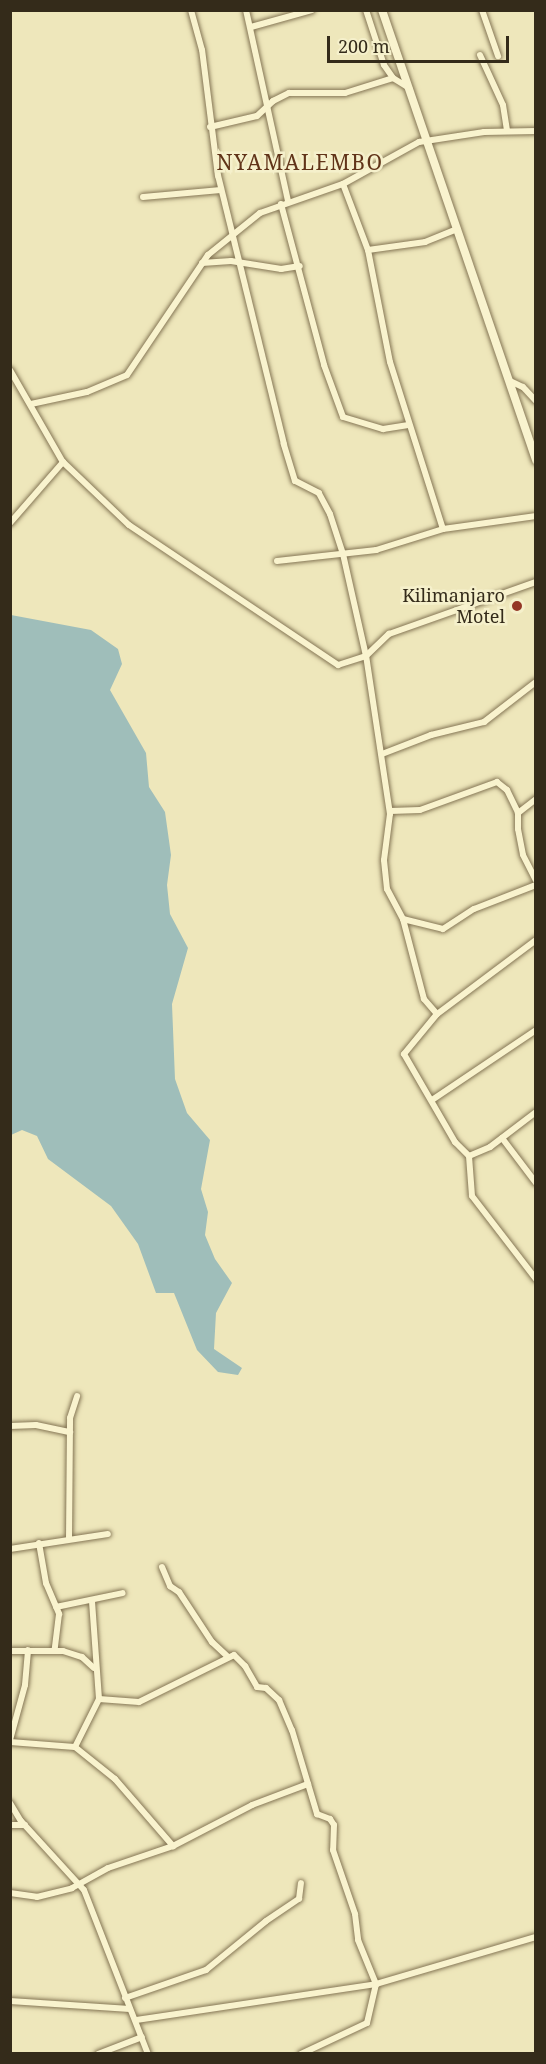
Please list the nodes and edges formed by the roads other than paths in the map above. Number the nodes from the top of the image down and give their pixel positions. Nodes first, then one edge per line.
1 (191, 10) edge
2 (246, 10) edge
3 (312, 10) edge
4 (366, 10) edge
5 (382, 10) edge
6 (482, 10) edge
7 (251, 27) junction
8 (480, 55) dead end
9 (498, 56) dead end
10 (393, 78) junction
11 (410, 88) junction
12 (266, 107) junction
13 (210, 127) junction
14 (507, 131) junction
15 (536, 131) edge
16 (428, 140) junction
17 (343, 184) junction
18 (221, 190) junction
19 (143, 196) dead end
20 (288, 201) junction
21 (281, 204) junction
22 (458, 229) junction
23 (233, 231) junction
24 (368, 250) junction
25 (201, 263) junction
26 (242, 263) junction
27 (300, 266) junction
28 (10, 370) edge
29 (510, 381) junction
30 (536, 401) edge
31 (31, 404) junction
32 (407, 425) junction
33 (536, 460) edge
34 (63, 462) junction
35 (536, 516) edge
36 (10, 523) edge
37 (443, 530) junction
38 (343, 554) junction
39 (277, 561) dead end
40 (536, 582) edge
41 (366, 656) junction
42 (536, 682) edge
43 (382, 754) junction
44 (536, 799) edge
45 (390, 811) junction
46 (518, 813) junction
47 (536, 880) edge
48 (536, 885) edge
49 (403, 919) junction
50 (536, 940) edge
51 (437, 1014) junction
52 (536, 1030) edge
53 (432, 1100) junction
54 (536, 1112) edge
55 (502, 1138) junction
56 (469, 1156) junction
57 (536, 1183) edge
58 (536, 1279) edge
59 (77, 1396) dead end
60 (10, 1426) edge
61 (70, 1431) junction
62 (108, 1534) dead end
63 (69, 1539) junction
64 (39, 1543) junction
65 (10, 1549) edge
66 (162, 1567) dead end
67 (123, 1593) dead end
68 (92, 1601) junction
69 (56, 1606) junction
70 (55, 1649) junction
71 (28, 1650) junction
72 (10, 1651) edge
73 (228, 1657) junction
74 (95, 1668) junction
75 (99, 1699) junction
76 (10, 1741) edge
77 (75, 1746) junction
78 (308, 1784) junction
79 (10, 1803) edge
80 (10, 1825) edge
81 (25, 1825) junction
82 (173, 1846) junction
83 (301, 1883) dead end
84 (80, 1884) junction
85 (10, 1893) edge
86 (536, 1937) edge
87 (379, 1983) junction
88 (125, 1998) junction
89 (10, 2001) edge
90 (130, 2009) junction
91 (136, 2020) junction
92 (142, 2037) junction
93 (98, 2054) edge
94 (148, 2054) edge
95 (301, 2054) edge

1 - 13 street
2 - 7 street
3 - 7 street
4 - 10 street
5 - 11 street
6 - 9 street
7 - 12 street
8 - 14 street
10 - 11 street
10 - 12 street
11 - 16 street
12 - 13 street
12 - 20 street
13 - 18 street
14 - 15 street
14 - 16 street
16 - 17 street
16 - 22 street
17 - 20 street
17 - 24 street
18 - 19 street
18 - 23 street
20 - 21 street
21 - 23 street
21 - 27 street
22 - 24 street
22 - 29 street
23 - 25 street
23 - 26 street
24 - 32 street
25 - 26 street
25 - 31 street
26 - 27 street
26 - 38 street
27 - 32 street
28 - 31 street
29 - 30 street
29 - 33 street
31 - 34 street
32 - 37 street
34 - 36 street
34 - 41 street
35 - 37 street
37 - 38 street
38 - 39 street
38 - 41 street
40 - 41 street
41 - 43 street
42 - 43 street
43 - 45 street
44 - 46 street
45 - 46 street
45 - 49 street
46 - 47 street
48 - 49 street
49 - 51 street
50 - 51 street
51 - 53 street
52 - 53 street
53 - 56 street
54 - 55 street
55 - 56 street
55 - 57 street
56 - 58 street
59 - 61 street
60 - 61 street
61 - 63 street
62 - 63 street
63 - 64 street
64 - 65 street
64 - 69 street
66 - 73 street
67 - 68 street
68 - 69 street
68 - 74 street
69 - 70 street
70 - 71 street
70 - 74 street
71 - 72 street
71 - 76 street
73 - 75 street
73 - 78 street
74 - 75 street
75 - 77 street
76 - 77 street
77 - 82 street
78 - 82 street
78 - 87 street
79 - 81 street
80 - 81 street
81 - 84 street
82 - 84 street
83 - 88 street
84 - 85 street
84 - 88 street
86 - 87 street
87 - 91 street
87 - 95 street
88 - 90 street
89 - 90 street
90 - 91 street
91 - 92 street
92 - 93 street
92 - 94 street

